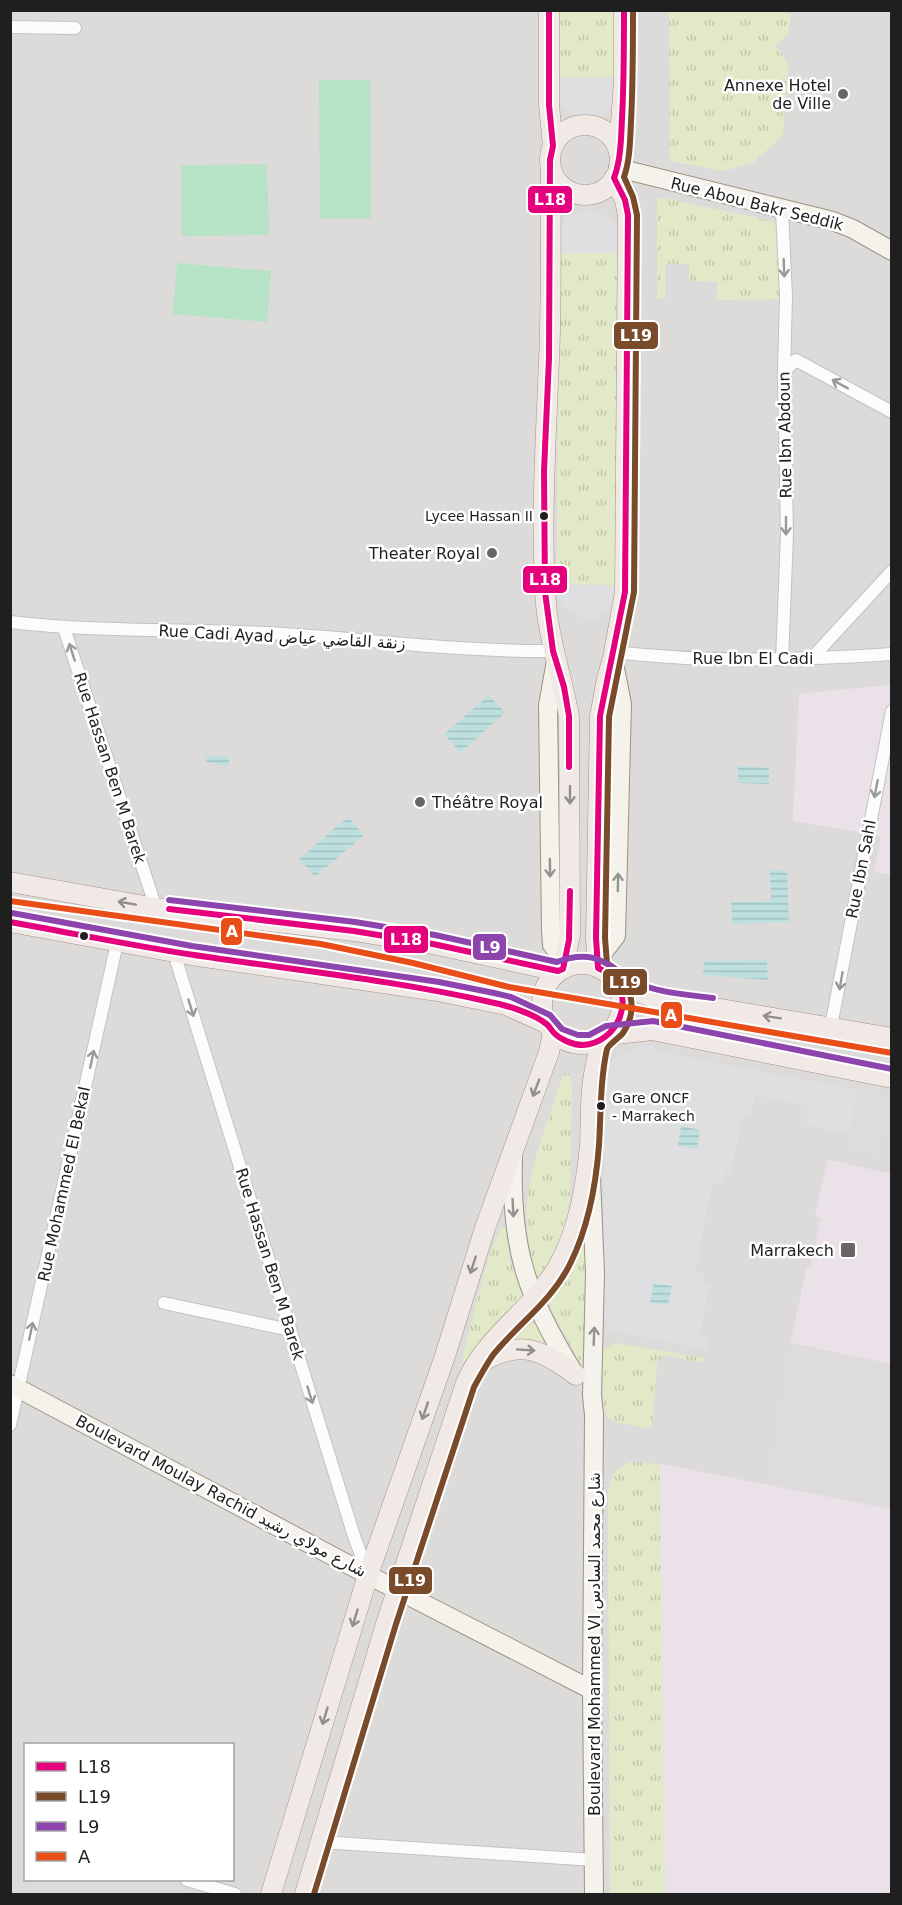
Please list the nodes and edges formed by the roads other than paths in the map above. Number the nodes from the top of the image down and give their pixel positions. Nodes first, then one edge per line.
1 (549, 10) edge
2 (624, 10) edge
3 (10, 27) edge
4 (75, 28) dead end
5 (553, 146) junction
6 (617, 166) junction
7 (551, 169) junction
8 (782, 209) junction
9 (891, 251) edge
10 (784, 371) junction
11 (891, 412) edge
12 (891, 571) edge
13 (10, 622) edge
14 (64, 628) junction
15 (891, 654) edge
16 (614, 655) junction
17 (554, 656) junction
18 (811, 659) junction
19 (782, 660) junction
20 (891, 711) edge
21 (10, 882) edge
22 (156, 908) junction
23 (10, 922) edge
24 (117, 943) junction
25 (174, 952) junction
26 (562, 967) junction
27 (602, 967) junction
28 (831, 1026) junction
29 (549, 1027) junction
30 (605, 1038) junction
31 (891, 1038) edge
32 (891, 1078) edge
33 (590, 1146) junction
34 (513, 1150) junction
35 (534, 1299) junction
36 (164, 1303) dead end
37 (290, 1330) junction
38 (473, 1367) junction
39 (576, 1375) junction
40 (15, 1386) edge
41 (592, 1395) junction
42 (10, 1425) edge
43 (368, 1575) junction
44 (397, 1589) junction
45 (592, 1690) junction
46 (321, 1842) junction
47 (594, 1860) junction
48 (190, 1881) edge
49 (235, 1894) edge
50 (271, 1894) edge
51 (305, 1894) edge
52 (594, 1894) edge

1 - 5 main road
2 - 6 main road
3 - 4 street
5 - 6 main road
5 - 7 main road
6 - 7 main road
6 - 8 street, Rue Abou Bakr Seddik
6 - 16 main road
7 - 17 main road
8 - 9 street, Rue Abou Bakr Seddik
8 -> 10 street, Rue Ibn Abdoun
11 -> 10 street
10 -> 19 street, Rue Ibn Abdoun
12 - 18 street
13 - 14 street, Rue Cadi Ayad زنقة القاضي عياض
14 - 17 street, Rue Cadi Ayad زنقة القاضي عياض
22 -> 14 street, Rue Hassan Ben M Barek
15 - 18 street, Rue Ibn El Cadi
16 - 19 street, Rue Ibn El Cadi
27 -> 16 main road
17 -> 26 main road
18 - 19 street, Rue Ibn El Cadi
20 -> 28 street, Rue Ibn Sahl
22 -> 21 main road
22 - 26 main road
23 - 24 main road
24 - 25 main road
40 -> 24 street, Rue Mohammed El Bekal
25 - 29 main road
25 -> 37 street, Rue Hassan Ben M Barek
26 - 27 main road
26 - 29 main road
28 -> 27 main road
27 - 30 main road
28 - 31 main road
29 - 30 main road
29 -> 34 main road
30 - 32 main road
30 - 33 main road, Boulevard Mohammed VI شارع محمد السادس
33 - 35 main road
41 -> 33 street, Boulevard Mohammed VI شارع محمد السادس
34 -> 35 street
34 -> 43 main road
35 - 38 main road
35 - 39 street
36 - 37 street
37 -> 43 street, Rue Hassan Ben M Barek
38 -> 39 main road
38 - 44 main road
39 - 41 street
40 - 42 street, Rue Mohammed El Bekal
40 - 43 street, Boulevard Moulay Rachid شارع مولاي رشيد
41 - 45 street, Boulevard Mohammed VI شارع محمد السادس
43 - 44 street, Boulevard Moulay Rachid شارع مولاي رشيد
43 -> 50 main road
44 - 45 street, Boulevard Moulay Rachid شارع مولاي رشيد
44 - 46 main road
45 - 47 street, Boulevard Mohammed VI شارع محمد السادس
46 - 47 street
46 - 51 main road
47 - 52 street, Boulevard Mohammed VI شارع محمد السادس
48 - 49 street

